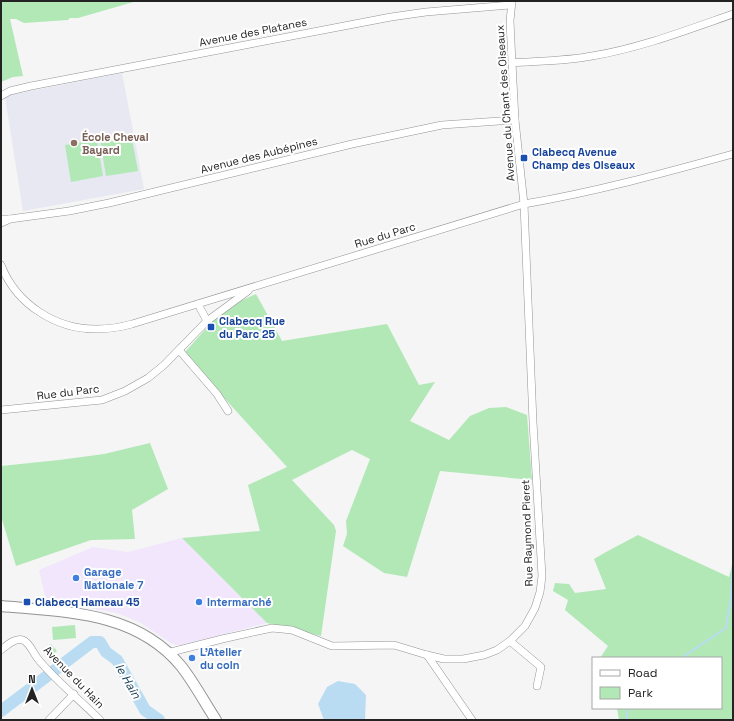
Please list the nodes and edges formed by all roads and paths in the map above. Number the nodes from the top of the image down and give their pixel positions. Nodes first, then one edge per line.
1 (511, 3) edge
2 (733, 14) edge
3 (512, 63) junction
4 (1, 96) edge
5 (515, 120) junction
6 (733, 154) edge
7 (524, 204) junction
8 (1, 219) edge
9 (10, 219) junction
10 (1, 223) edge
11 (1, 265) edge
12 (253, 288) junction
13 (198, 304) junction
14 (207, 321) junction
15 (179, 350) junction
16 (1, 410) edge
17 (228, 411) dead end
18 (1, 606) edge
19 (510, 642) junction
20 (1, 650) edge
21 (167, 652) junction
22 (426, 656) junction
23 (537, 686) dead end
24 (74, 694) junction
25 (49, 720) edge
26 (100, 720) edge
27 (216, 720) edge
28 (472, 720) edge

1 - 3 street, Avenue du Chant des Oiseaux
1 - 4 street, Avenue des Platanes
2 - 3 street
3 - 5 street, Avenue du Chant des Oiseaux
5 - 7 street, Avenue du Chant des Oiseaux
5 - 9 street, Avenue des Aubépines
6 - 7 street, Rue du Parc
7 - 12 street, Rue du Parc
7 - 19 street, Rue Raymond Pieret
8 - 9 street
9 - 10 street
11 - 13 street, Rue du Parc
12 - 13 street, Rue du Parc
12 - 14 street, Rue du Parc
13 - 14 street
14 - 15 street, Rue du Parc
15 - 16 street, Rue du Parc
15 - 17 street
18 - 21 main road
19 - 22 street, Rue Raymond Pieret
19 - 23 street
20 - 24 street, Avenue du Hain
21 - 22 street, Rue Raymond Pieret
21 - 27 main road
22 - 28 street
24 - 25 street
24 - 26 street, Avenue du Hain

